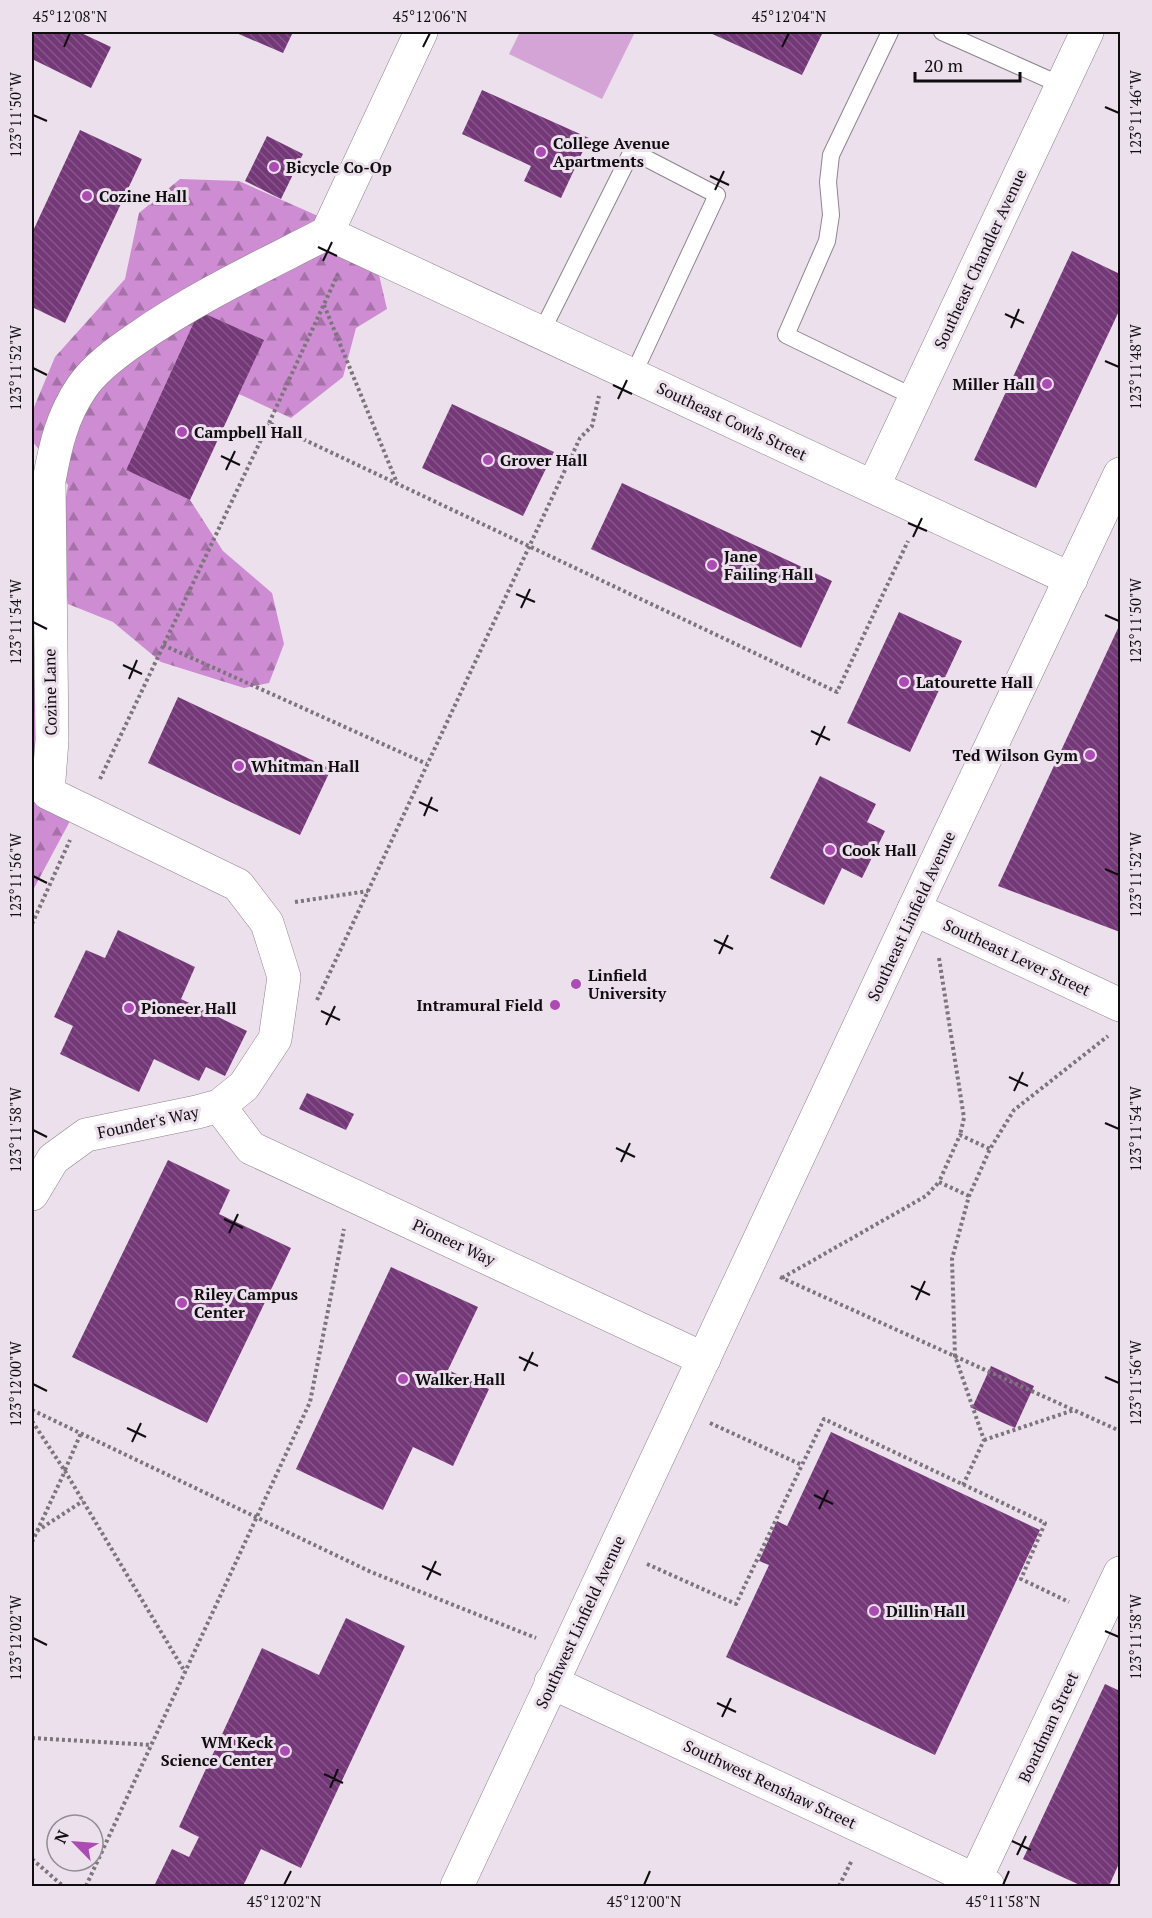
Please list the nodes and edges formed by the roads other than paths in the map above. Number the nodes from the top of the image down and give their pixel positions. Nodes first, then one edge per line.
1 (421, 32) edge
2 (890, 32) edge
3 (942, 32) edge
4 (1086, 32) edge
5 (1061, 86) junction
6 (340, 239) junction
7 (541, 333) junction
8 (622, 370) junction
9 (916, 398) junction
10 (1120, 474) edge
11 (873, 487) junction
12 (1071, 579) junction
13 (914, 909) junction
14 (1116, 1019) edge
15 (219, 1106) junction
16 (32, 1194) edge
17 (704, 1359) junction
18 (1120, 1573) edge
19 (551, 1682) junction
20 (982, 1883) edge
21 (457, 1887) edge

1 - 6 street
2 - 9 lane
3 - 5 lane
4 - 5 street, Southeast Chandler Avenue
5 - 9 street, Southeast Chandler Avenue
6 - 7 street, Southeast Cowls Street
6 - 15 street, Cozine Lane
7 - 8 street, Southeast Cowls Street
7 - 8 lane
8 - 11 street, Southeast Cowls Street
9 - 11 street, Southeast Chandler Avenue
10 - 12 street, Southeast Linfield Avenue
11 - 12 street, Southeast Cowls Street
12 - 13 street, Southeast Linfield Avenue
13 - 14 street, Southeast Lever Street
13 - 17 street, Southeast Linfield Avenue
15 - 16 street, Founder's Way
15 - 17 street, Pioneer Way
17 - 19 street, Southwest Linfield Avenue
18 - 20 street, Boardman Street
19 - 20 street, Southwest Renshaw Street
19 - 21 street, Southwest Linfield Avenue

